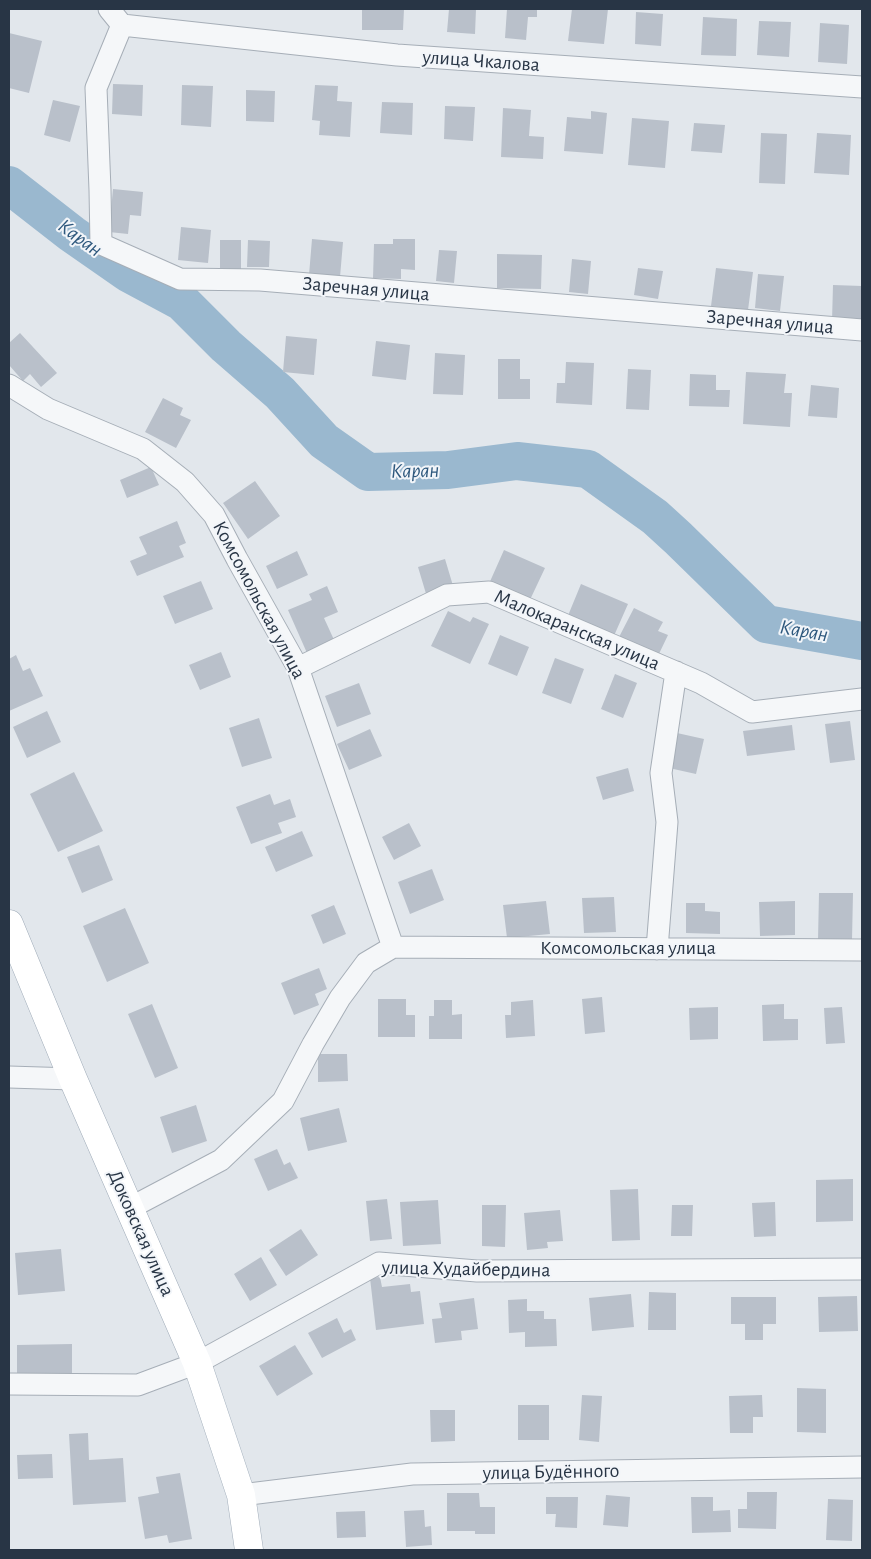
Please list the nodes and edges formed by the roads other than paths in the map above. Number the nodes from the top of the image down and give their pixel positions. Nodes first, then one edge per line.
1 (116, 17) edge
2 (862, 87) edge
3 (862, 330) edge
4 (9, 385) edge
5 (298, 668) junction
6 (676, 672) junction
7 (862, 699) edge
8 (9, 924) edge
9 (393, 947) junction
10 (657, 949) junction
11 (862, 950) edge
12 (9, 1077) edge
13 (73, 1078) junction
14 (130, 1208) junction
15 (862, 1268) edge
16 (197, 1363) junction
17 (9, 1384) edge
18 (862, 1467) edge
19 (241, 1496) junction
20 (249, 1550) edge

1 - 2 street, улица Чкалова
1 - 3 street, Заречная улица
4 - 5 street, Комсомольская улица
5 - 6 street, Малокаранская улица
5 - 9 street, Комсомольская улица
6 - 7 street, Малокаранская улица
6 - 10 street
8 - 13 main road, Доковская улица
9 - 10 street, Комсомольская улица
9 - 14 street
10 - 11 street, Комсомольская улица
12 - 13 street
13 - 14 main road, Доковская улица
14 - 16 main road, Доковская улица
15 - 16 street, улица Худайбердина
16 - 17 street, улица Худайбердина
16 - 19 main road, Доковская улица
18 - 19 street, улица Будённого
19 - 20 main road, Доковская улица

